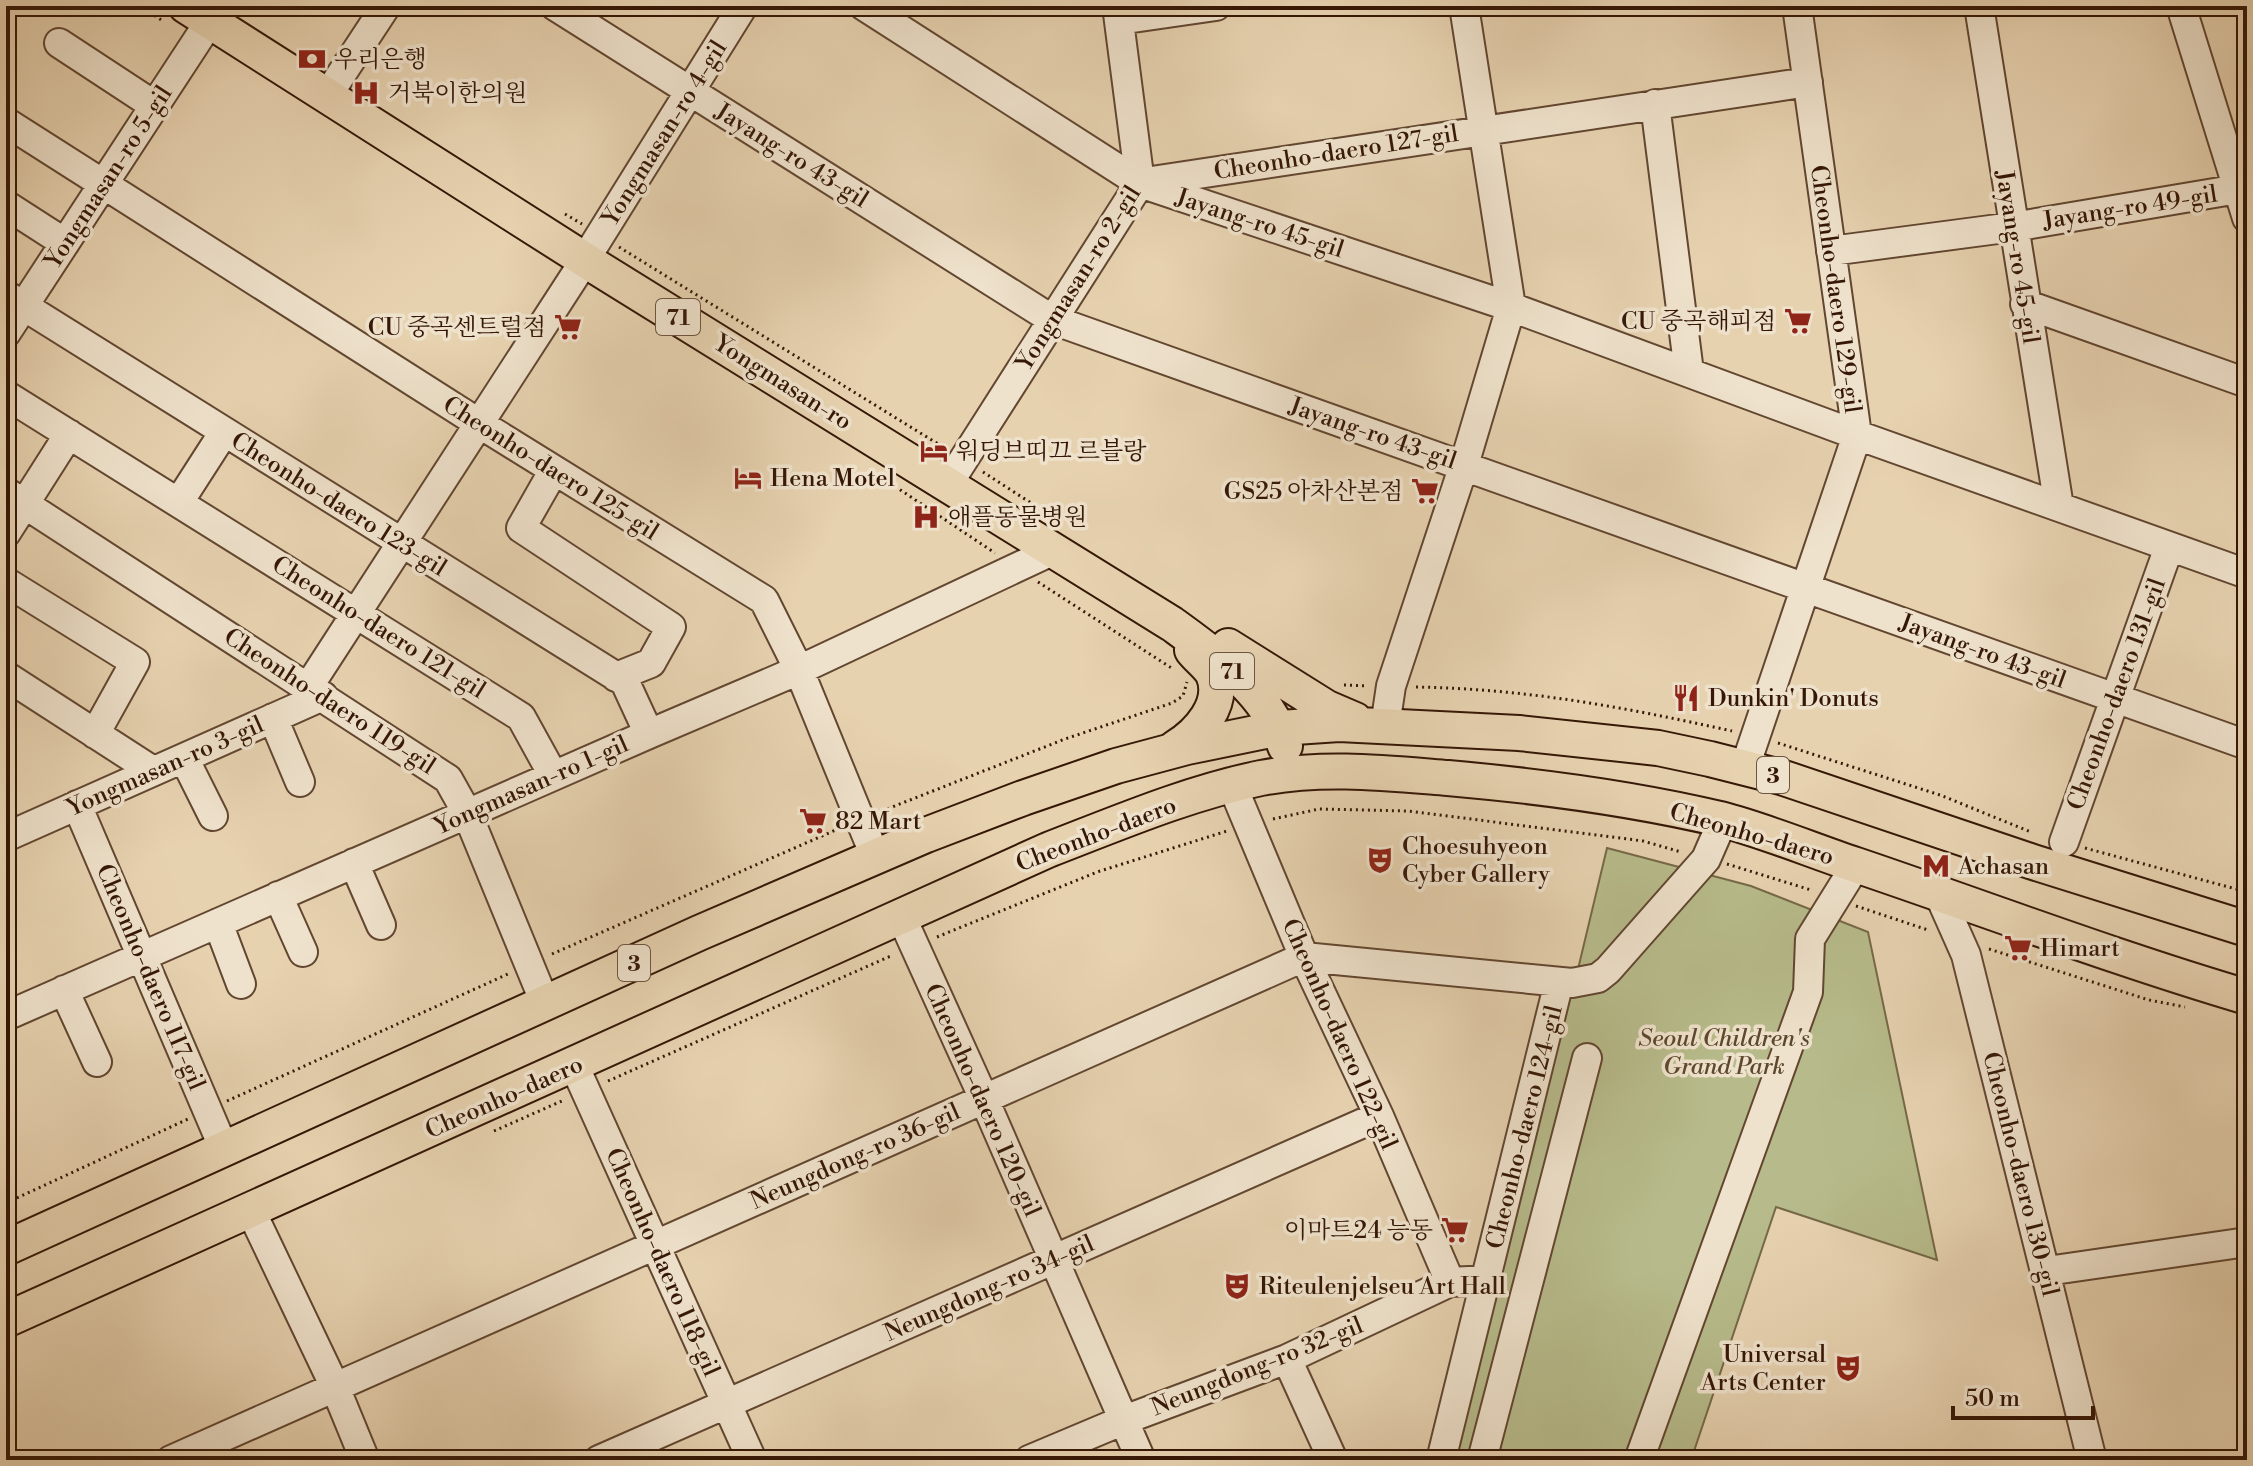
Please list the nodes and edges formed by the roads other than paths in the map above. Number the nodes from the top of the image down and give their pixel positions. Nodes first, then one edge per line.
1 (386, 6) edge
2 (555, 6) edge
3 (743, 6) edge
4 (864, 6) edge
5 (1216, 6) edge
6 (1464, 6) edge
7 (1797, 6) edge
8 (1979, 6) edge
9 (2181, 6) edge
10 (1118, 13) edge
11 (198, 14) edge
12 (59, 43) dead end
13 (1808, 82) junction
14 (690, 91) junction
15 (327, 96) junction
16 (1655, 104) junction
17 (155, 106) junction
18 (6, 122) edge
19 (1483, 129) junction
20 (1140, 183) junction
21 (103, 184) junction
22 (2238, 189) junction
23 (6, 205) edge
24 (2247, 218) edge
25 (2013, 227) junction
26 (65, 243) junction
27 (1831, 251) junction
28 (585, 260) junction
29 (15, 300) edge
30 (2025, 304) junction
31 (1511, 307) junction
32 (1053, 320) junction
33 (6, 333) edge
34 (1689, 372) junction
35 (2247, 383) edge
36 (6, 395) edge
37 (480, 424) junction
38 (224, 432) junction
39 (69, 434) junction
40 (1857, 435) junction
41 (1464, 465) junction
42 (554, 470) junction
43 (948, 484) junction
44 (15, 498) edge
45 (179, 502) junction
46 (2059, 507) junction
47 (6, 533) edge
48 (402, 543) junction
49 (2169, 547) junction
50 (1054, 550) junction
51 (2247, 574) edge
52 (6, 582) edge
53 (1805, 587) junction
54 (357, 613) junction
55 (1172, 624) junction
56 (799, 670) junction
57 (6, 676) edge
58 (616, 677) junction
59 (316, 691) junction
60 (2115, 698) junction
61 (273, 718) junction
62 (1376, 725) junction
63 (1280, 728) junction
64 (95, 734) junction
65 (649, 734) junction
66 (2247, 745) edge
67 (1170, 751) junction
68 (184, 758) junction
69 (1745, 767) junction
70 (153, 771) junction
71 (1294, 773) junction
72 (553, 775) junction
73 (300, 782) dead end
74 (1232, 785) junction
75 (77, 805) junction
76 (467, 813) junction
77 (213, 816) dead end
78 (1723, 820) junction
79 (6, 837) edge
80 (2064, 842) dead end
81 (875, 856) junction
82 (354, 863) junction
83 (1856, 865) junction
84 (1938, 892) junction
85 (278, 896) junction
86 (218, 923) junction
87 (381, 925) dead end
88 (2247, 929) edge
89 (908, 931) junction
90 (303, 952) dead end
91 (143, 956) junction
92 (1304, 957) junction
93 (1559, 982) junction
94 (241, 984) dead end
95 (64, 990) junction
96 (2247, 997) edge
97 (545, 1003) junction
98 (6, 1016) edge
99 (1587, 1058) dead end
100 (97, 1062) dead end
101 (580, 1078) junction
102 (984, 1099) junction
103 (1379, 1116) junction
104 (224, 1149) junction
105 (251, 1211) junction
106 (2247, 1242) edge
107 (656, 1244) junction
108 (6, 1248) edge
109 (1054, 1259) junction
110 (2047, 1271) junction
111 (1487, 1280) junction
112 (1450, 1282) junction
113 (6, 1320) edge
114 (1287, 1359) junction
115 (335, 1387) junction
116 (727, 1404) junction
117 (1124, 1420) junction
118 (171, 1460) edge
119 (365, 1460) edge
120 (599, 1460) edge
121 (752, 1460) edge
122 (1029, 1460) edge
123 (1141, 1460) edge
124 (1333, 1460) edge
125 (1441, 1460) edge
126 (1482, 1460) edge
127 (1639, 1460) edge
128 (2092, 1460) edge

1 - 15 street
2 - 14 street, Jayang-ro 43-gil
3 - 14 street, Yongmasan-ro 4-gil
4 - 20 street, Jayang-ro 45-gil
5 - 10 street
6 - 19 street, Cheonho-daero 127-gil
7 - 13 street, Cheonho-daero 129-gil
8 - 25 street, Jayang-ro 45-gil
9 - 22 street
10 - 20 street, Yongmasan-ro 2-gil
11 - 15 main road, Yongmasan-ro / 71
11 - 17 street, Yongmasan-ro 5-gil
12 - 17 street
13 - 16 street
13 - 27 street, Cheonho-daero 129-gil
14 - 28 street, Yongmasan-ro 4-gil
14 - 32 street, Jayang-ro 43-gil
15 - 28 main road, Yongmasan-ro / 71
16 - 19 street, Cheonho-daero 127-gil
16 - 34 street
17 - 21 street, Yongmasan-ro 5-gil
18 - 21 street, Cheonho-daero 125-gil
19 - 20 street, Cheonho-daero 127-gil
19 - 31 street, Cheonho-daero 127-gil
20 - 31 street, Jayang-ro 45-gil
20 - 32 street, Yongmasan-ro 2-gil
21 - 26 street, Yongmasan-ro 5-gil
21 - 37 street, Cheonho-daero 125-gil
22 - 24 street
22 - 25 street, Jayang-ro 49-gil
23 - 26 street
25 - 27 street, Jayang-ro 49-gil
25 - 30 street, Jayang-ro 45-gil
26 - 29 street, Yongmasan-ro 5-gil
27 - 40 street, Cheonho-daero 129-gil
28 - 37 street
28 - 43 main road, Yongmasan-ro / 71
29 - 33 street, Yongmasan-ro 5-gil
29 - 38 street, Cheonho-daero 123-gil
30 - 35 street
30 - 46 street, Jayang-ro 45-gil
31 - 34 street, Jayang-ro 45-gil
31 - 41 street, Cheonho-daero 127-gil
32 - 41 street, Jayang-ro 43-gil
32 - 43 street, Yongmasan-ro 2-gil
34 - 40 street, Jayang-ro 45-gil
36 - 39 street, Cheonho-daero 121-gil
37 - 42 street, Cheonho-daero 125-gil
37 - 48 street
38 - 45 street
38 - 48 street, Cheonho-daero 123-gil
39 - 44 street
39 - 45 street, Cheonho-daero 121-gil
40 - 46 street, Jayang-ro 45-gil
40 - 53 street, Cheonho-daero 129-gil
41 - 53 street, Jayang-ro 43-gil
41 - 62 street, Cheonho-daero 127-gil
42 - 56 street, Cheonho-daero 125-gil
42 - 58 street
43 - 50 main road, Yongmasan-ro / 71
44 - 47 street
44 - 59 street, Cheonho-daero 119-gil
45 - 54 street, Cheonho-daero 121-gil
46 - 49 street, Jayang-ro 45-gil
48 - 54 street
48 - 58 street, Cheonho-daero 123-gil
49 - 51 street, Jayang-ro 45-gil
49 - 60 street, Cheonho-daero 131-gil
50 - 55 main road, Yongmasan-ro / 71
50 - 56 street, Yongmasan-ro 1-gil
52 - 64 street
53 - 60 street, Jayang-ro 43-gil
53 - 69 street, Cheonho-daero 129-gil
54 - 59 street
54 - 72 street, Cheonho-daero 121-gil
55 - 62 main road
55 - 63 main road, Yongmasan-ro / 71
55 - 67 main road
56 - 65 street, Yongmasan-ro 1-gil
56 - 81 street, Cheonho-daero 125-gil
57 - 64 street
58 - 65 street, Cheonho-daero 123-gil
59 - 61 street, Yongmasan-ro 3-gil
59 - 76 street, Cheonho-daero 119-gil
60 - 66 street, Jayang-ro 43-gil
60 - 80 street, Cheonho-daero 131-gil
61 - 68 street, Yongmasan-ro 3-gil
61 - 73 street
62 - 63 main road, 3
62 - 69 main road, 3
63 - 67 main road, 3
63 - 71 main road, Yongmasan-ro / 71
64 - 70 street
65 - 72 street, Yongmasan-ro 1-gil
67 - 81 main road, 3
68 - 70 street, Yongmasan-ro 3-gil
68 - 77 street
69 - 88 main road, 3
70 - 75 street, Yongmasan-ro 3-gil
71 - 74 main road, Cheonho-daero
71 - 78 main road, Cheonho-daero
72 - 76 street, Yongmasan-ro 1-gil
74 - 89 main road, Cheonho-daero
74 - 92 street, Cheonho-daero 122-gil
75 - 79 street, Yongmasan-ro 3-gil
75 - 91 street, Cheonho-daero 117-gil
76 - 82 street, Yongmasan-ro 1-gil
76 - 97 street, Cheonho-daero 119-gil
78 - 83 main road, Cheonho-daero
78 - 93 street, Cheonho-daero 124-gil
81 - 97 main road, 3
82 - 85 street, Yongmasan-ro 1-gil
82 - 87 street
83 - 84 main road, Cheonho-daero
83 - 127 street
84 - 96 main road, Cheonho-daero
84 - 110 street, Cheonho-daero 130-gil
85 - 86 street, Yongmasan-ro 1-gil
85 - 90 street
86 - 91 street, Yongmasan-ro 1-gil
86 - 94 street
89 - 101 main road, Cheonho-daero
89 - 102 street, Cheonho-daero 120-gil
91 - 95 street, Yongmasan-ro 1-gil
91 - 104 street, Cheonho-daero 117-gil
92 - 93 street, Neungdong-ro 36-gil
92 - 102 street, Neungdong-ro 36-gil
92 - 103 street, Cheonho-daero 122-gil
93 - 111 street, Cheonho-daero 124-gil
95 - 98 street, Yongmasan-ro 1-gil
95 - 100 street
97 - 104 main road, 3
99 - 126 street
101 - 105 main road, Cheonho-daero
101 - 107 street, Cheonho-daero 118-gil
102 - 107 street, Neungdong-ro 36-gil
102 - 109 street, Cheonho-daero 120-gil
103 - 109 street, Neungdong-ro 34-gil
103 - 112 street, Cheonho-daero 122-gil
104 - 108 main road, 3
105 - 113 main road, Cheonho-daero
105 - 115 street
106 - 110 street
107 - 115 street, Neungdong-ro 36-gil
107 - 116 street, Cheonho-daero 118-gil
109 - 116 street, Neungdong-ro 34-gil
109 - 117 street, Cheonho-daero 120-gil
110 - 128 street, Cheonho-daero 130-gil
111 - 112 street, Neungdong-ro 32-gil
111 - 125 street, Cheonho-daero 124-gil
112 - 114 street, Neungdong-ro 32-gil
114 - 117 street, Neungdong-ro 32-gil
114 - 124 street
115 - 118 street, Neungdong-ro 36-gil
115 - 119 street
116 - 120 street, Neungdong-ro 34-gil
116 - 121 street, Cheonho-daero 118-gil
117 - 122 street, Neungdong-ro 32-gil
117 - 123 street, Cheonho-daero 120-gil

